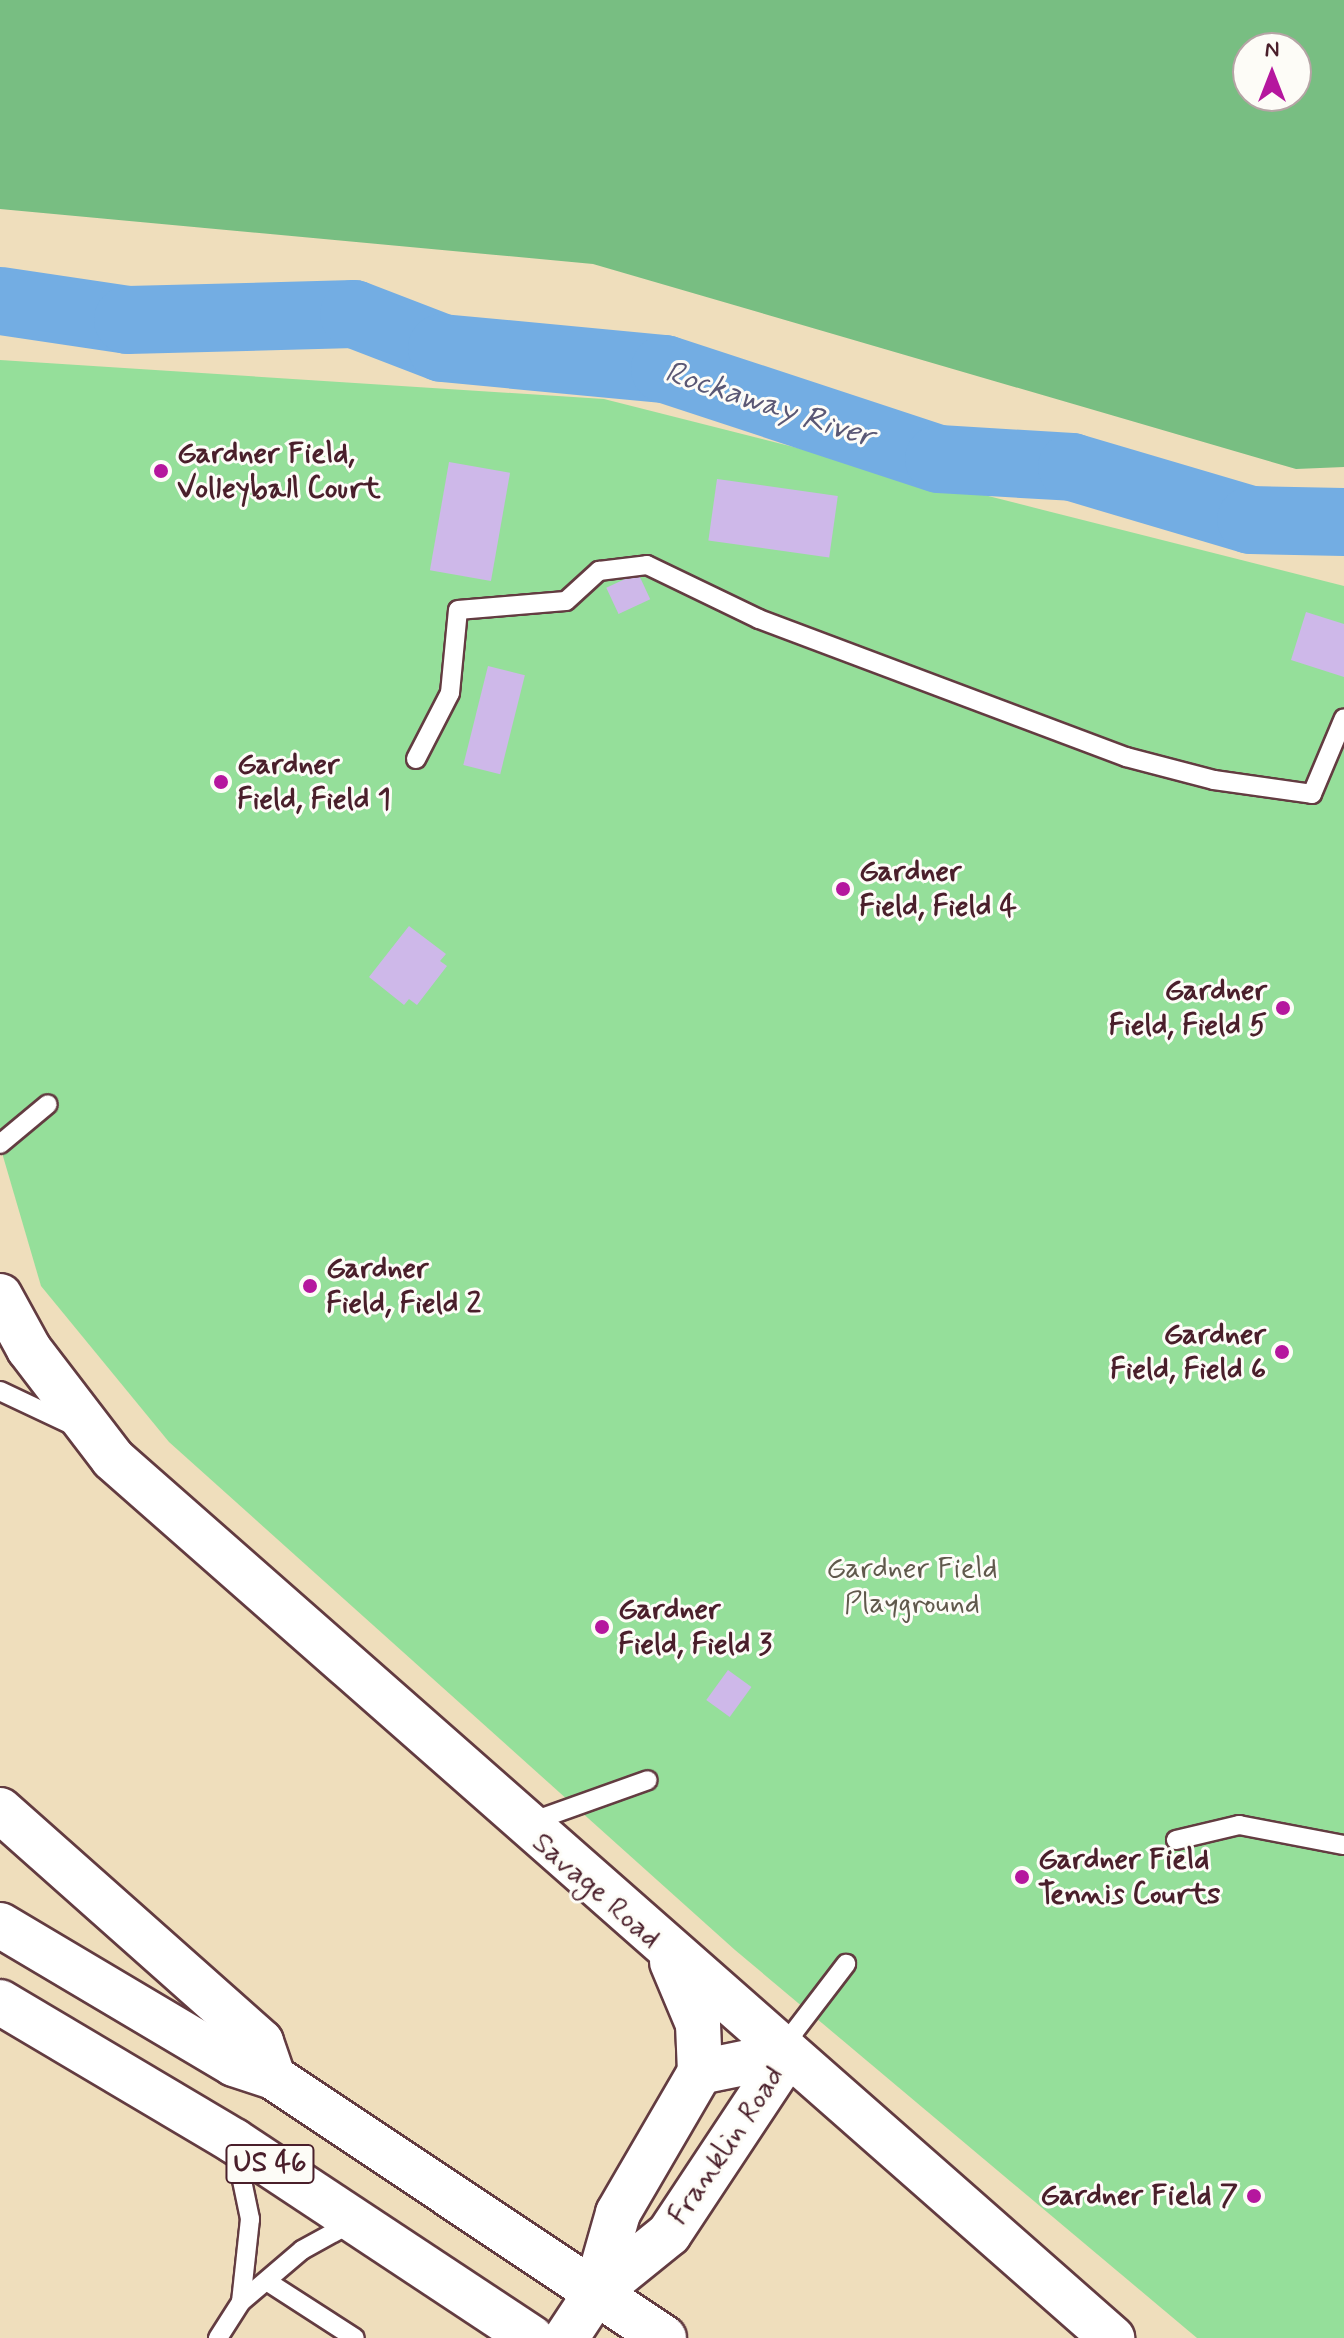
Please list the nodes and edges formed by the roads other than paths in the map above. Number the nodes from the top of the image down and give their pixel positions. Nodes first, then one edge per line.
1 (1344, 718) edge
2 (416, 759) dead end
3 (48, 1104) dead end
4 (0, 1144) edge
5 (0, 1296) edge
6 (0, 1391) edge
7 (90, 1433) junction
8 (648, 1780) dead end
9 (0, 1810) edge
10 (521, 1825) junction
11 (1176, 1840) dead end
12 (1344, 1845) edge
13 (0, 1925) edge
14 (669, 1954) junction
15 (846, 1964) dead end
16 (0, 2002) edge
17 (788, 2054) junction
18 (700, 2072) junction
19 (273, 2077) junction
20 (234, 2141) junction
21 (356, 2221) junction
22 (268, 2282) junction
23 (595, 2294) junction
24 (241, 2302) junction
25 (218, 2338) edge
26 (355, 2338) edge
27 (532, 2338) edge
28 (566, 2338) edge
29 (664, 2338) edge
30 (1112, 2338) edge

1 - 2 lane
3 - 4 lane
5 - 7 main road, Savage Road
6 - 7 lane, Savage Road
7 - 10 main road, Savage Road
8 - 10 lane
9 - 19 main road
10 - 14 main road, Savage Road
11 - 12 lane
13 - 19 main road, US 46
14 - 17 main road, Savage Road
14 - 18 main road
15 - 17 lane
16 - 20 main road, US 46
17 - 18 main road, Franklin Road
17 - 23 main road, Franklin Road
17 - 30 main road, Savage Road
18 - 23 main road, Franklin Road
19 - 23 main road, US 46
20 - 21 main road, US 46
20 - 24 lane
21 - 22 lane
21 - 27 main road, US 46
22 - 24 lane
22 - 26 lane
23 - 28 main road, Franklin Road
23 - 29 main road, US 46
24 - 25 lane

